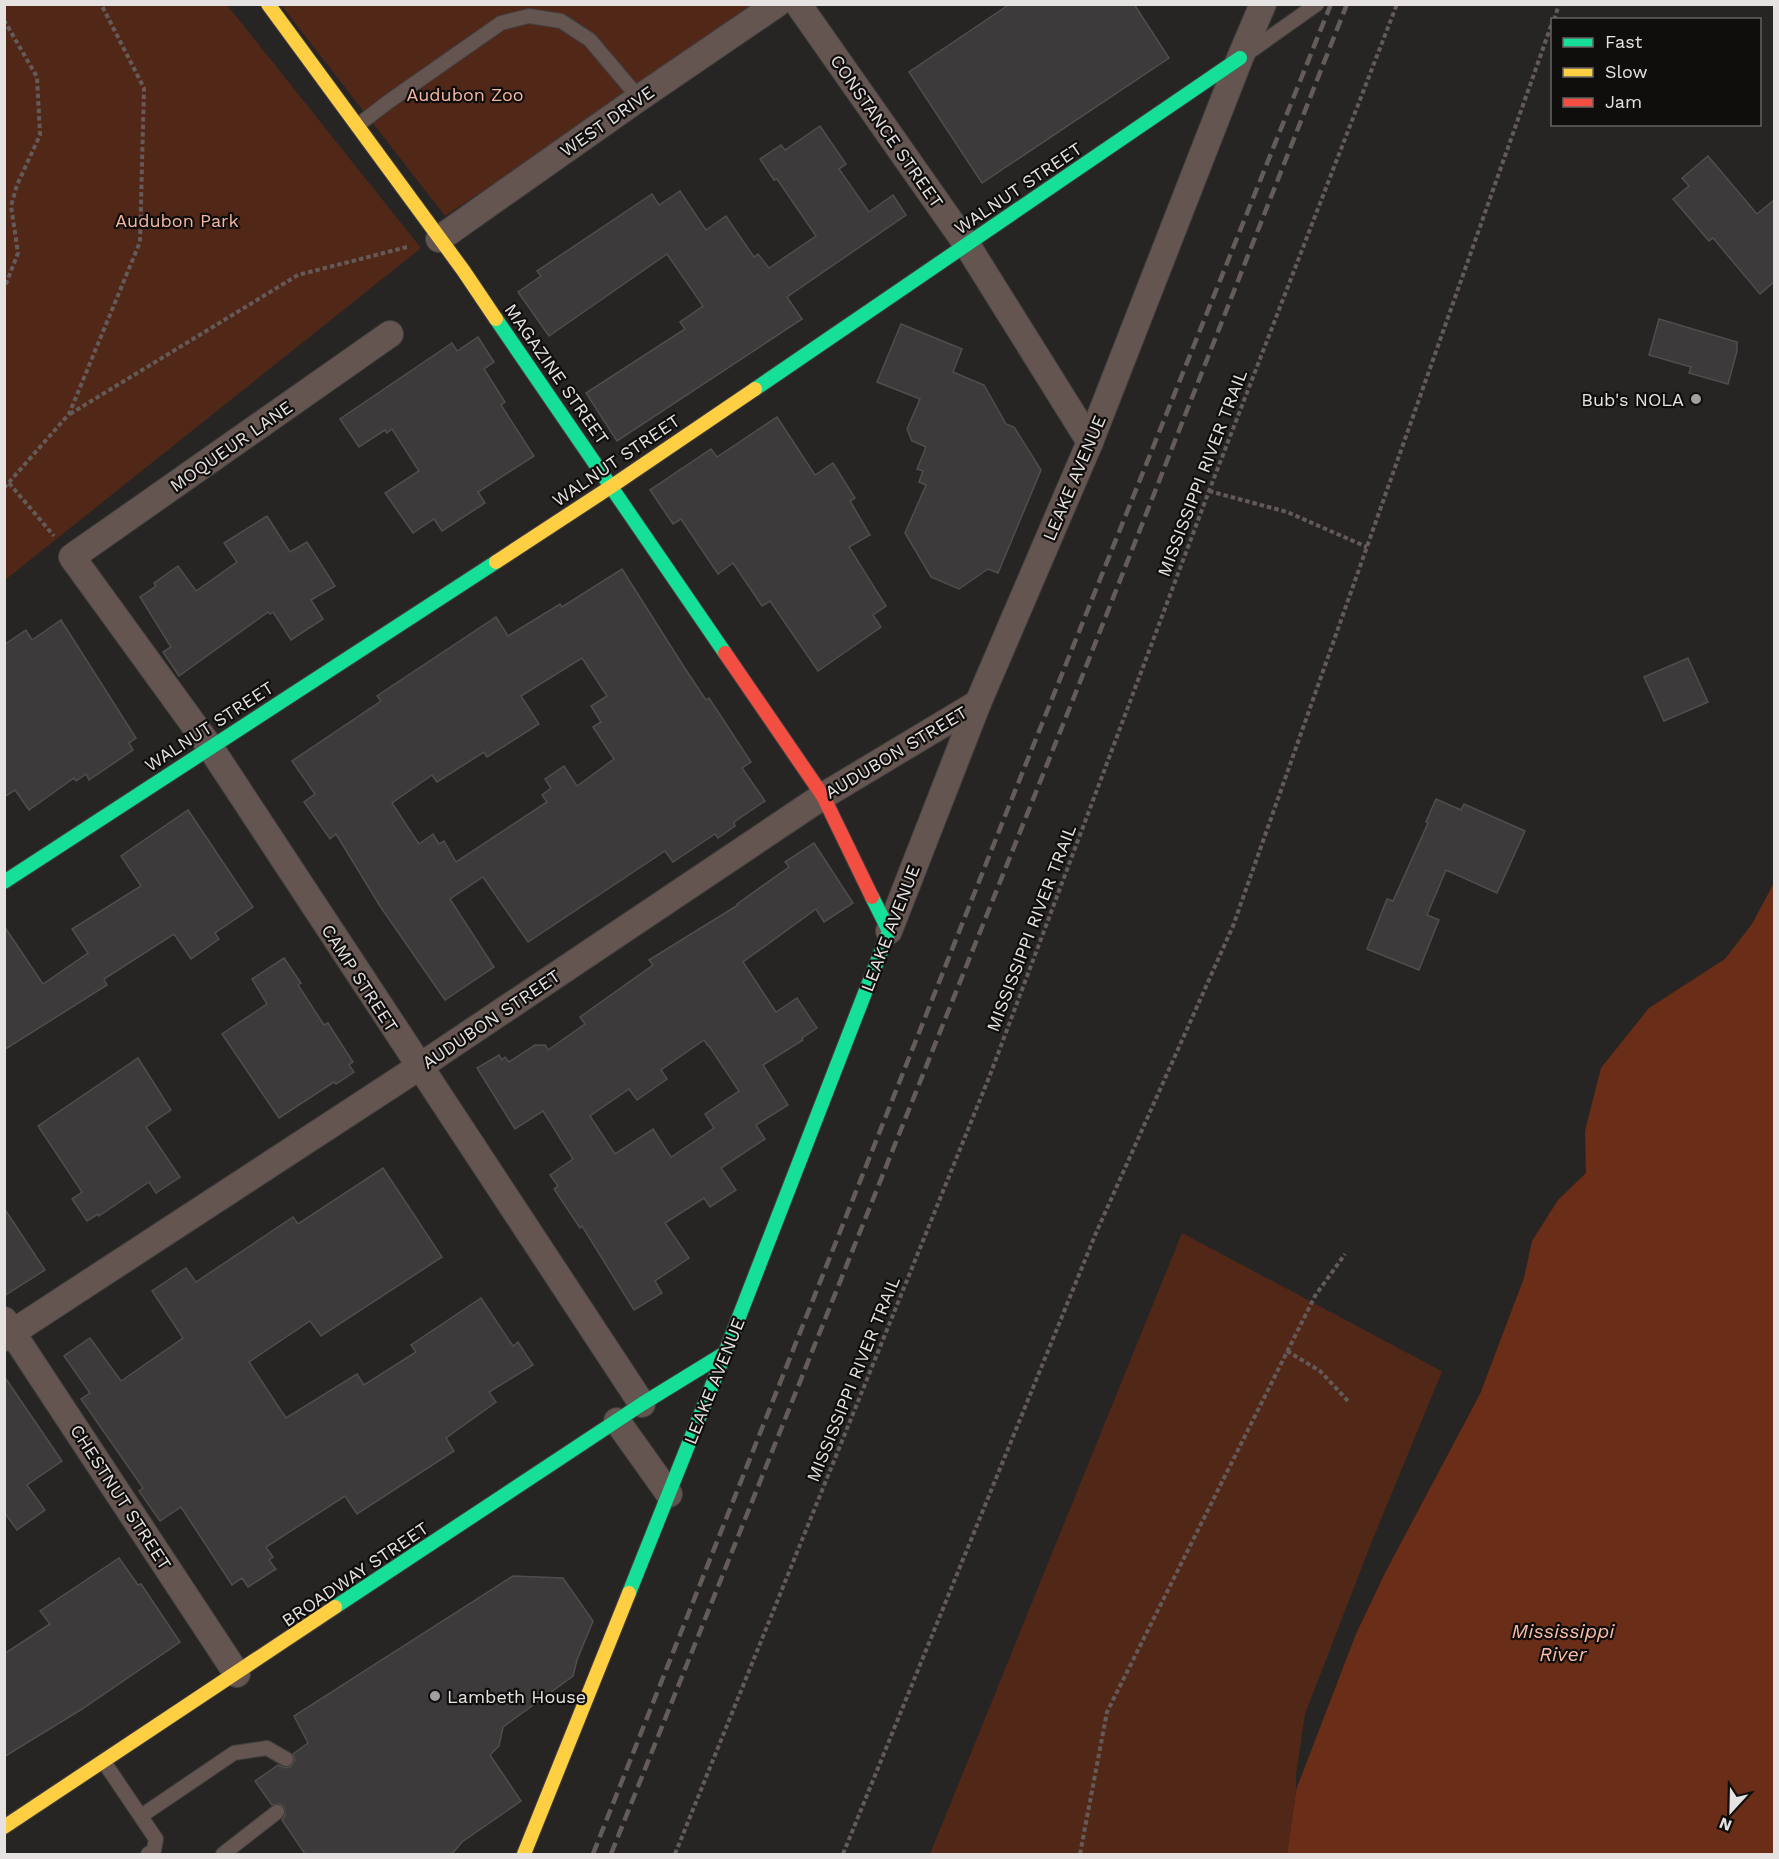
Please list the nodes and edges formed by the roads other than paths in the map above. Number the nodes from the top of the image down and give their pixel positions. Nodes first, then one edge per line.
1 (268, 4) edge
2 (777, 4) edge
3 (798, 4) edge
4 (1263, 4) edge
5 (1317, 4) edge
6 (1240, 58) junction
7 (639, 98) junction
8 (358, 125) junction
9 (439, 239) junction
10 (967, 245) junction
11 (390, 334) dead end
12 (1090, 442) junction
13 (612, 486) junction
14 (72, 557) joint
15 (978, 703) junction
16 (210, 747) junction
17 (823, 796) junction
18 (4, 882) edge
19 (890, 931) junction
20 (419, 1068) junction
21 (7, 1330) edge
22 (726, 1353) junction
23 (642, 1404) junction
24 (617, 1421) junction
25 (669, 1494) junction
26 (237, 1674) junction
27 (286, 1759) dead end
28 (104, 1762) junction
29 (277, 1812) dead end
30 (141, 1816) junction
31 (4, 1827) edge
32 (154, 1853) edge
33 (223, 1854) edge
34 (524, 1854) edge

1 - 8 street, MAGAZINE STREET
2 - 7 street, WEST DRIVE
3 - 10 street, CONSTANCE STREET
4 - 6 street, LEAKE AVENUE
5 - 6 lane
6 - 10 street, WALNUT STREET
6 - 12 street, LEAKE AVENUE
7 - 8 lane
7 - 9 street, WEST DRIVE
8 - 9 street, MAGAZINE STREET
9 - 13 street, MAGAZINE STREET
10 - 12 street, CONSTANCE STREET
10 - 13 street, WALNUT STREET
11 - 14 street, MOQUEUR LANE
12 - 15 street, LEAKE AVENUE
13 - 16 street, WALNUT STREET
13 - 17 street, MAGAZINE STREET
14 - 16 street, CAMP STREET
15 - 17 street, AUDUBON STREET
15 - 19 street, LEAKE AVENUE
16 - 18 street, WALNUT STREET
16 - 20 street, CAMP STREET
17 - 19 street, MAGAZINE STREET
17 - 20 street, AUDUBON STREET
19 - 22 street, LEAKE AVENUE
20 - 21 street, AUDUBON STREET
20 - 23 street, CAMP STREET
21 - 26 street, CHESTNUT STREET
22 - 23 street, BROADWAY STREET
22 - 25 street, LEAKE AVENUE
23 - 24 street, BROADWAY STREET
24 - 25 street
24 - 26 street, BROADWAY STREET
25 - 34 street, LEAKE AVENUE
26 - 28 street, BROADWAY STREET
27 - 30 lane
28 - 30 lane
28 - 31 street, BROADWAY STREET
29 - 33 lane
30 - 32 lane

